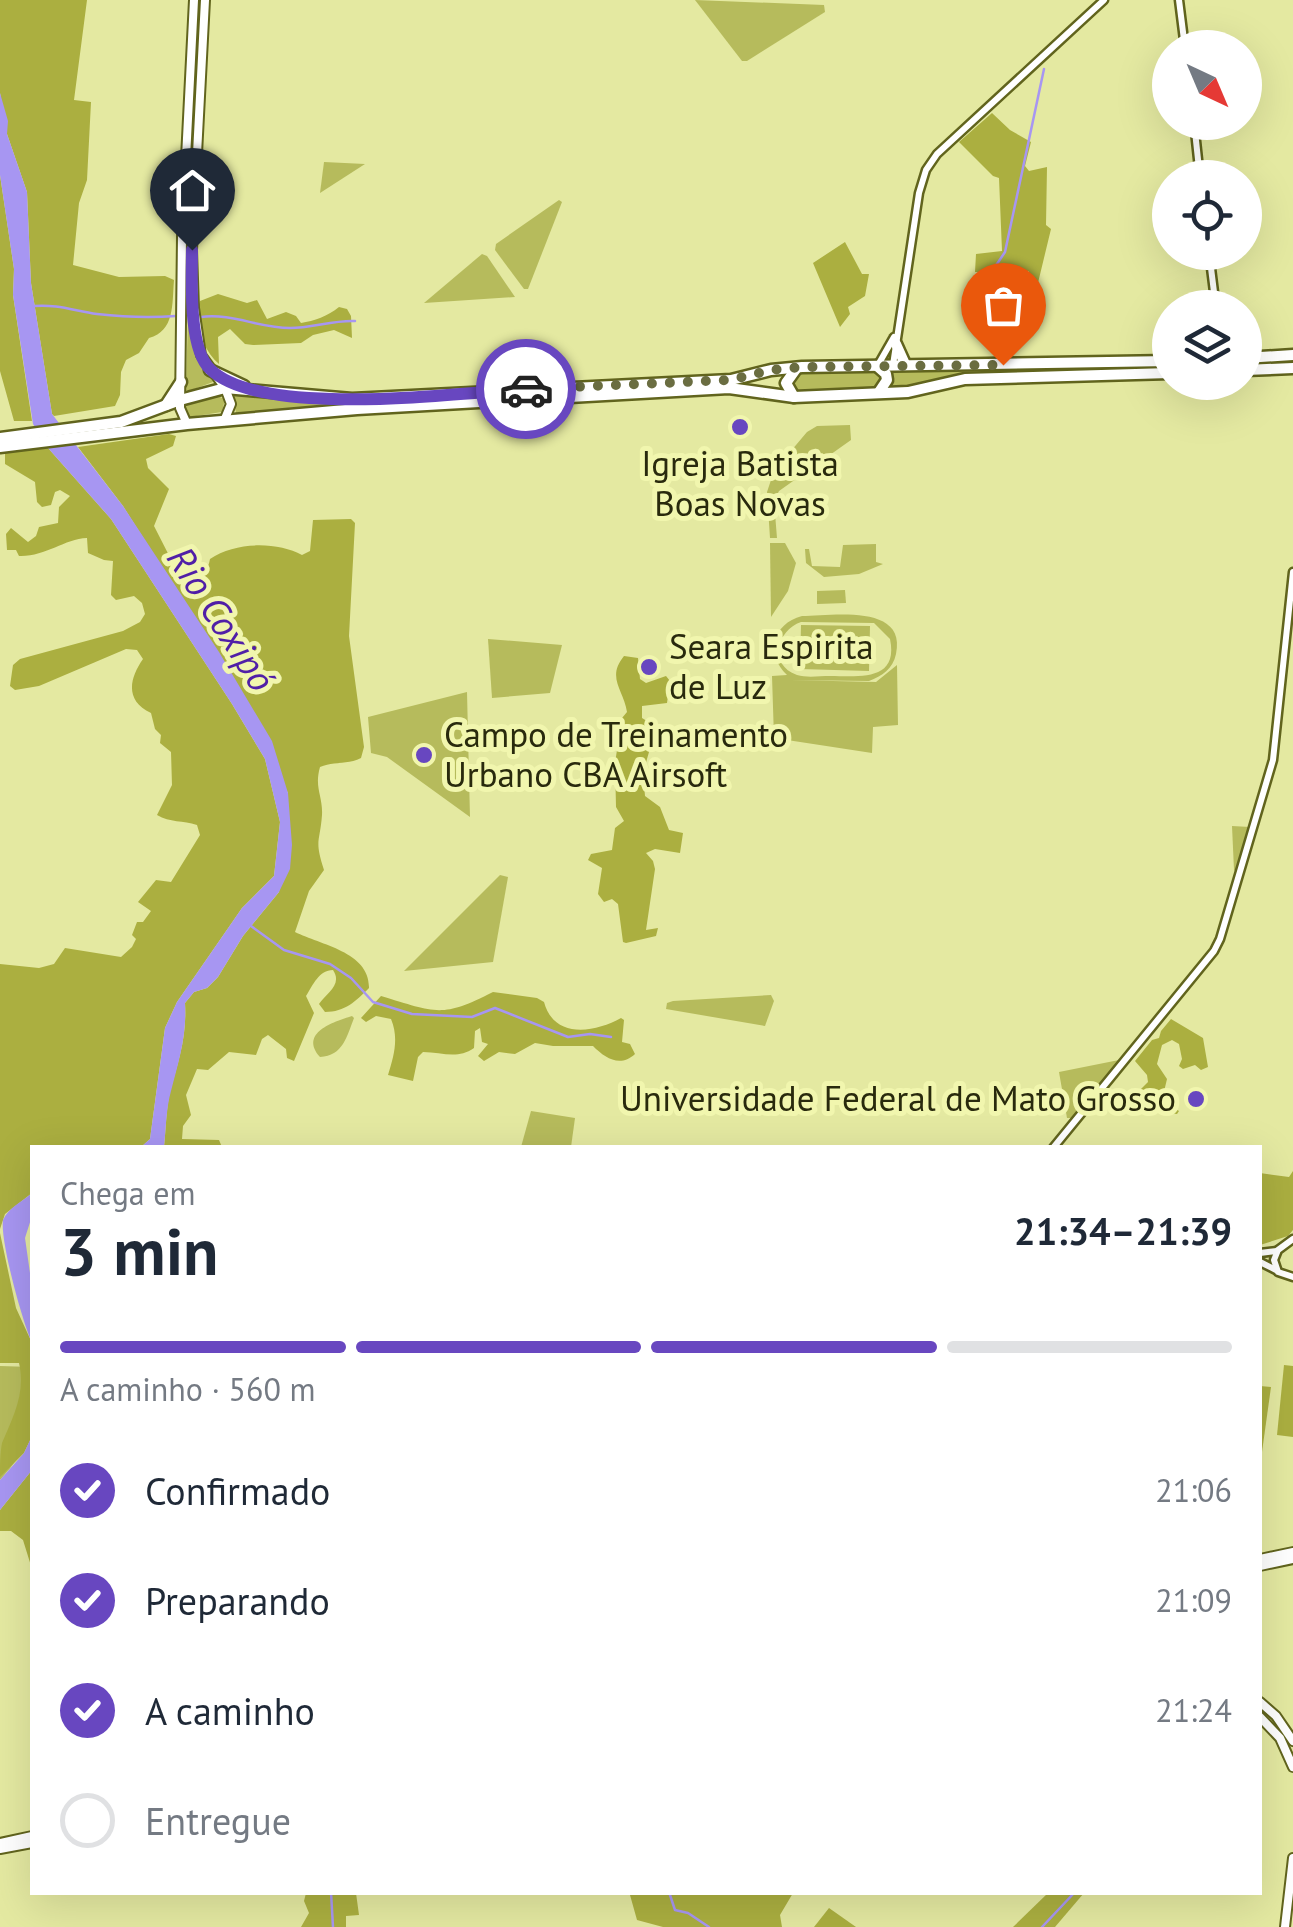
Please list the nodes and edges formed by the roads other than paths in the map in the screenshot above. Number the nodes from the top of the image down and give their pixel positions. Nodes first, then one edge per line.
1 (194, 0) edge
2 (205, 0) edge
3 (1104, 0) edge
4 (1179, 0) edge
5 (1183, 30) edge
6 (191, 65) junction
7 (201, 66) junction
8 (181, 276) junction
9 (194, 308) junction
10 (896, 337) junction
11 (1293, 356) edge
12 (1262, 357) edge
13 (1152, 362) edge
14 (899, 364) junction
15 (878, 366) junction
16 (802, 367) junction
17 (1293, 368) edge
18 (1262, 369) edge
19 (210, 370) junction
20 (1152, 374) edge
21 (886, 380) junction
22 (181, 382) junction
23 (226, 388) junction
24 (254, 390) junction
25 (879, 392) junction
26 (794, 397) junction
27 (180, 400) junction
28 (166, 405) junction
29 (224, 421) junction
30 (187, 424) junction
31 (102, 431) junction
32 (9, 441) edge
33 (0, 447) edge
34 (1293, 572) edge
35 (1055, 1145) edge
36 (1291, 1243) edge
37 (1278, 1250) junction
38 (1262, 1253) edge
39 (1262, 1263) edge
40 (1276, 1270) junction
41 (1293, 1277) edge
42 (1293, 1556) edge
43 (1262, 1562) edge
44 (1262, 1704) edge
45 (1262, 1719) edge
46 (1293, 1740) edge
47 (1293, 1767) edge
48 (30, 1840) edge
49 (0, 1846) edge
50 (1293, 1858) edge
51 (1285, 1927) edge

1 - 6 main road
2 - 7 main road
3 - 10 street
4 - 5 street
6 - 7 main road
6 - 8 main road
7 - 9 main road
8 - 9 main road
8 - 22 main road
9 - 19 main road
10 - 14 highway
10 - 15 street
11 - 12 highway
13 - 14 highway
14 - 15 highway
14 - 21 highway
15 - 16 highway
15 - 21 highway
16 - 24 highway
16 - 26 highway
17 - 18 highway
19 - 23 main road
19 - 24 highway
20 - 25 highway
21 - 25 highway
22 - 27 main road
22 - 28 highway
23 - 24 highway
23 - 27 highway
23 - 29 main road
25 - 26 highway
26 - 29 highway
27 - 28 highway
27 - 30 main road
28 - 31 highway
29 - 30 highway
30 - 31 highway
31 - 32 highway
32 - 33 highway
34 - 35 street
36 - 37 street
37 - 38 street
37 - 40 street
39 - 40 street
40 - 41 street
42 - 43 main road
44 - 46 main road
45 - 47 main road
48 - 49 main road
50 - 51 main road

